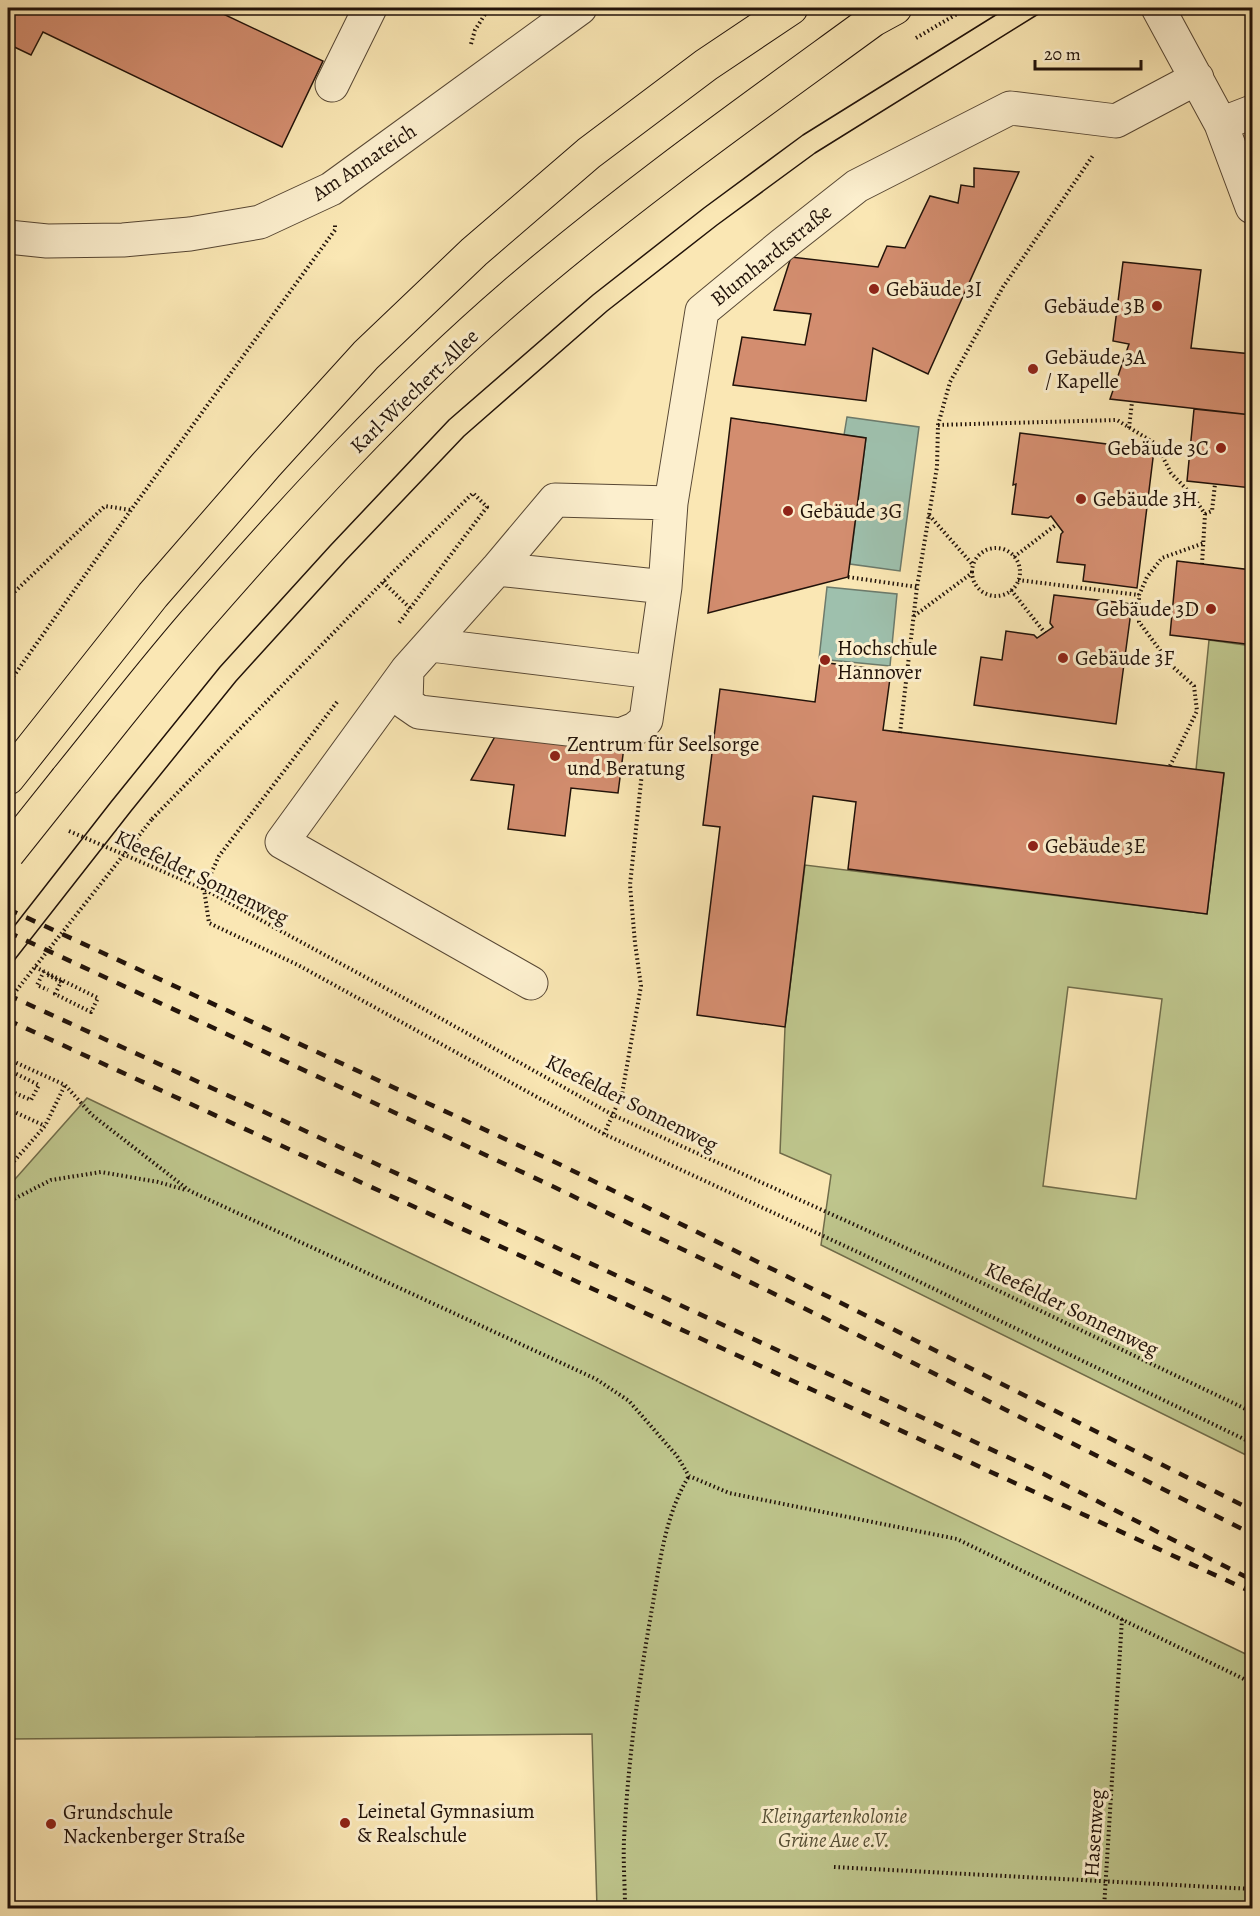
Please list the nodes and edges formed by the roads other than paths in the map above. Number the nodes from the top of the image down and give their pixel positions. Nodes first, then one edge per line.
1 (370, 8) edge
2 (580, 8) edge
3 (791, 8) edge
4 (895, 8) edge
5 (1158, 8) edge
6 (1197, 78) junction
7 (332, 85) dead end
8 (1252, 112) edge
9 (1221, 124) junction
10 (1252, 207) edge
11 (8, 237) edge
12 (671, 503) junction
13 (497, 569) junction
14 (665, 586) junction
15 (431, 645) junction
16 (407, 670) junction
17 (652, 672) junction
18 (14, 770) edge
19 (8, 853) edge
20 (531, 983) dead end

1 - 7 street
2 - 11 street, Am Annateich
3 - 18 main road
4 - 19 main road, Karl-Wiechert-Allee, bridge
5 - 6 street
6 - 9 street
6 - 12 street, Blumhardtstraße
8 - 9 street
9 - 10 street
12 - 13 street
12 - 14 street, Blumhardtstraße
13 - 14 street
13 - 15 street
14 - 17 street, Blumhardtstraße
15 - 16 street
15 - 17 street
16 - 17 street, Blumhardtstraße
16 - 20 street

